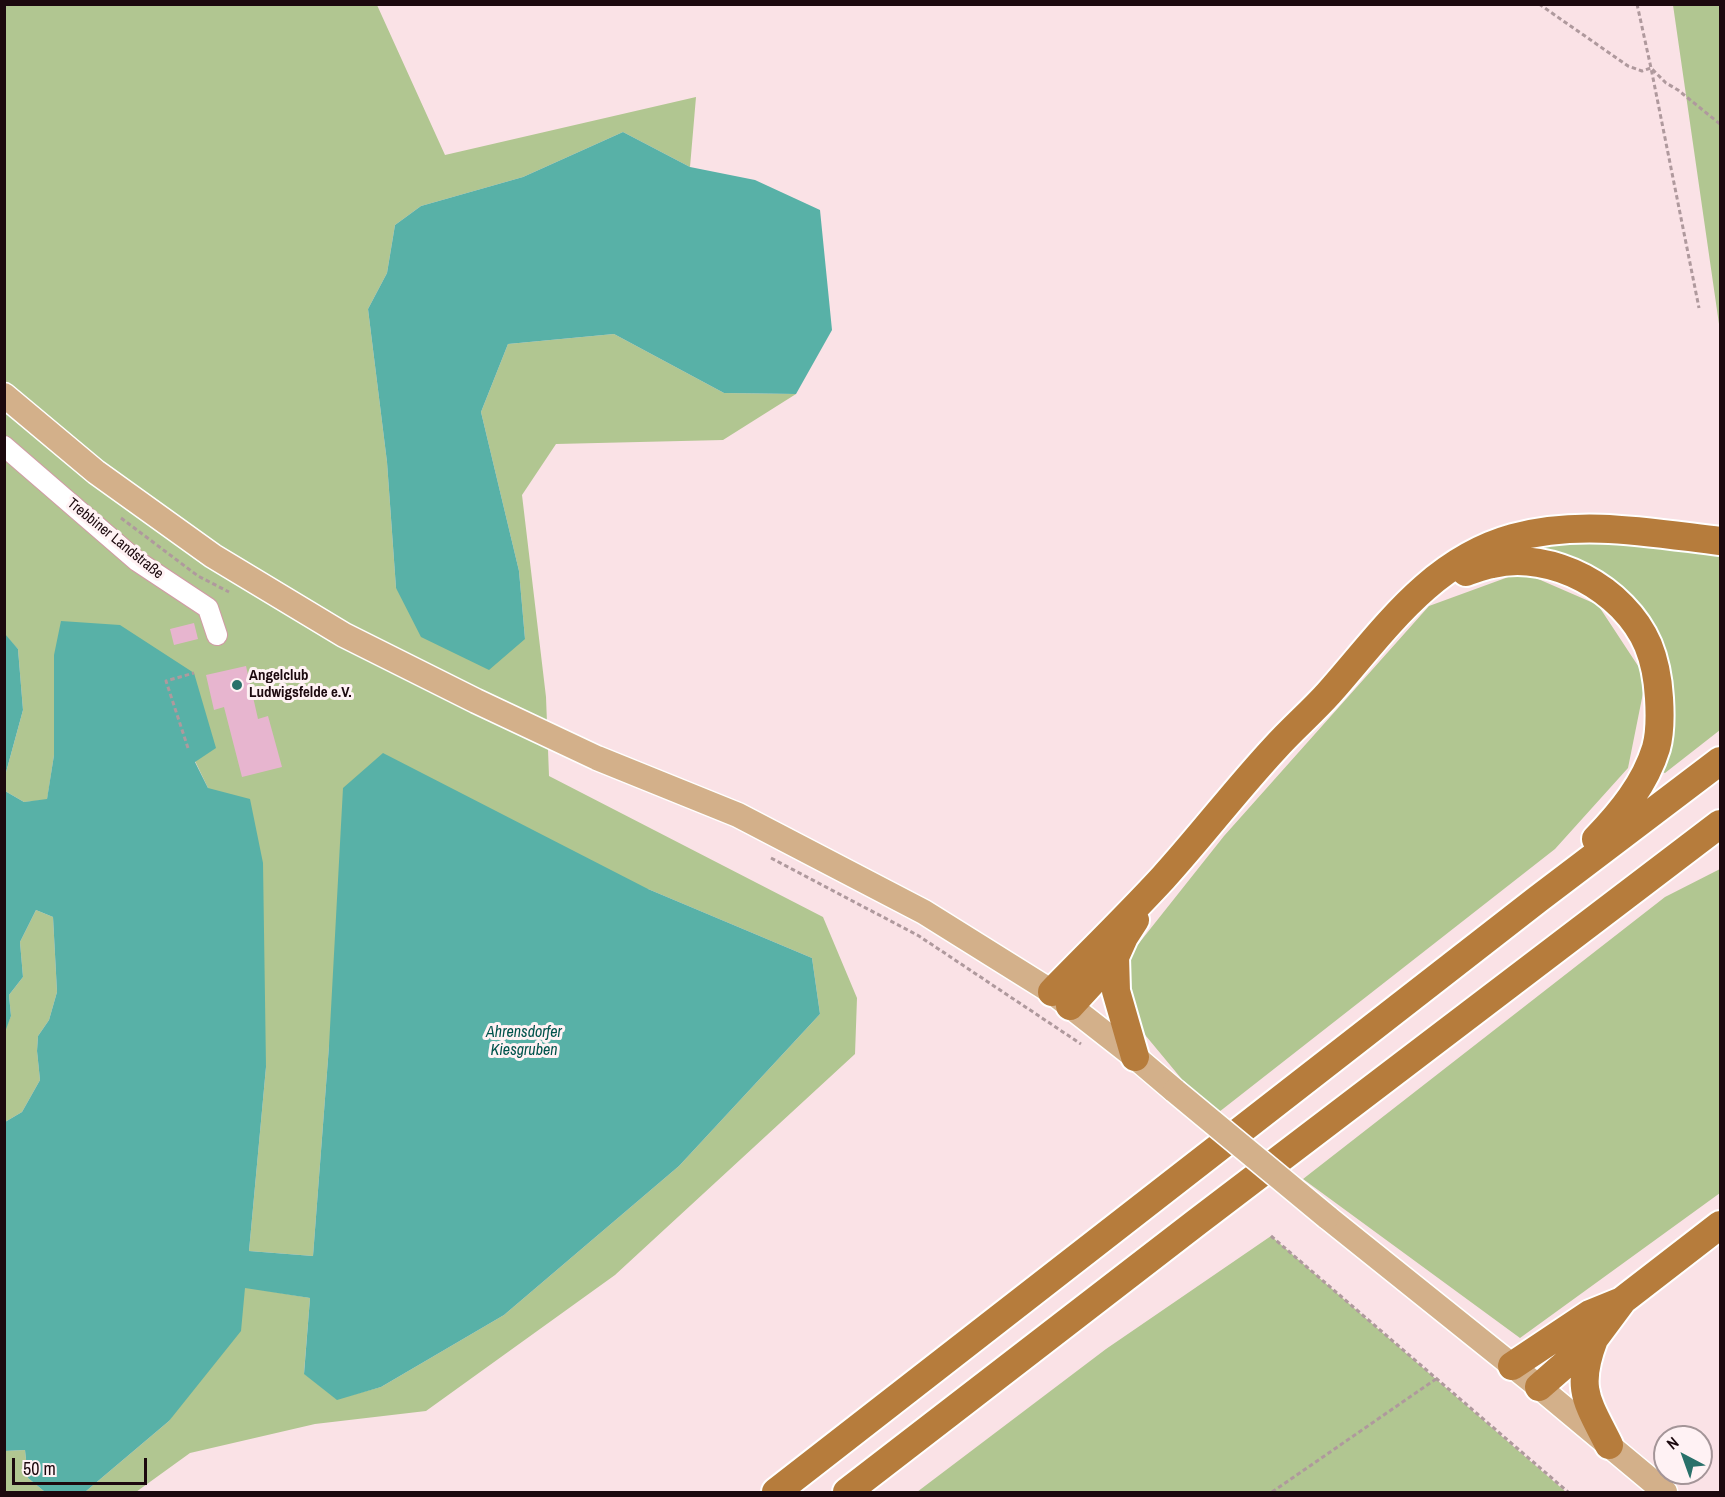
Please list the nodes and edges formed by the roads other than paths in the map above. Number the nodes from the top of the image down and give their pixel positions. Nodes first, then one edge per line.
1 (4, 395) edge
2 (4, 446) edge
3 (1720, 540) edge
4 (1425, 588) junction
5 (217, 635) dead end
6 (1720, 761) edge
7 (1720, 824) edge
8 (1720, 849) edge
9 (1162, 878) junction
10 (1640, 884) junction
11 (1538, 899) junction
12 (1115, 957) junction
13 (1061, 999) junction
14 (1135, 1056) junction
15 (1720, 1225) edge
16 (1623, 1300) junction
17 (1594, 1339) junction
18 (1512, 1366) junction
19 (1539, 1387) junction
20 (1609, 1445) junction
21 (776, 1492) edge
22 (847, 1492) edge
23 (1665, 1492) edge

1 - 13 main road
2 - 5 street, Trebbiner Landstraße
3 - 4 highway
4 - 9 highway
4 - 11 highway
6 - 11 highway
7 - 10 highway
8 - 10 highway
9 - 12 highway
9 - 13 highway
10 - 22 highway
11 - 21 highway
12 - 13 highway
12 - 14 highway
13 - 14 main road
14 - 18 main road, bridge
15 - 16 highway
16 - 17 highway
16 - 18 highway
17 - 19 highway
17 - 20 highway
18 - 19 main road
19 - 20 main road
20 - 23 main road

